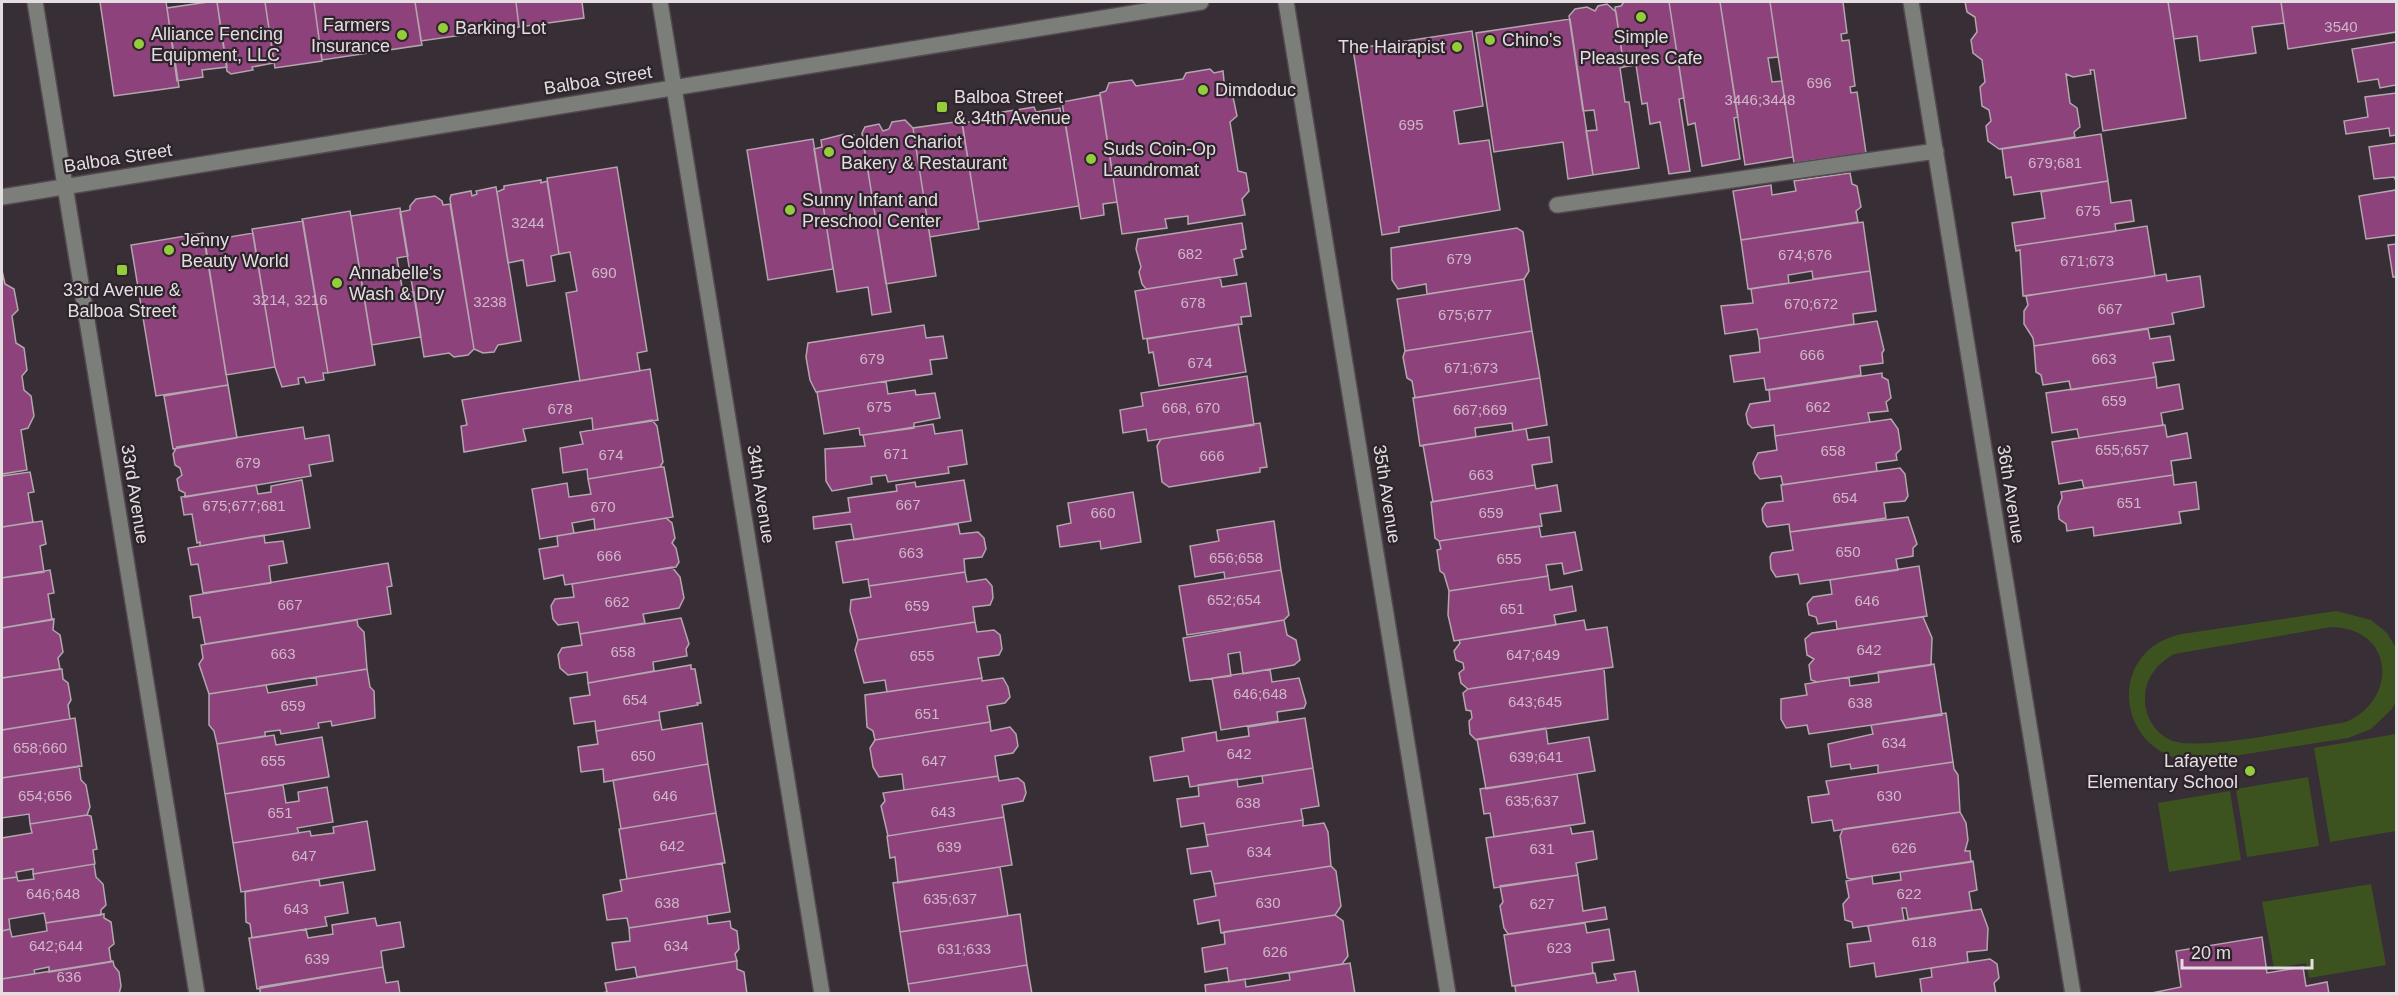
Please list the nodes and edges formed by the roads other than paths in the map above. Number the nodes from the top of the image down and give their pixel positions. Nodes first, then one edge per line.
1 (35, 2) edge
2 (660, 2) edge
3 (1200, 2) edge
4 (1286, 2) edge
5 (1911, 2) edge
6 (674, 87) junction
7 (1936, 151) junction
8 (65, 187) junction
9 (2, 197) edge
10 (1557, 206) dead end
11 (197, 993) edge
12 (822, 993) edge
13 (1448, 993) edge
14 (2073, 993) edge

1 - 8 street, 33rd Avenue
2 - 6 street, 34th Avenue
3 - 6 street, Balboa Street
4 - 13 street, 35th Avenue
5 - 7 street, 36th Avenue
6 - 8 street, Balboa Street
6 - 12 street, 34th Avenue
7 - 10 street
7 - 14 street, 36th Avenue
8 - 9 street, Balboa Street
8 - 11 street, 33rd Avenue

